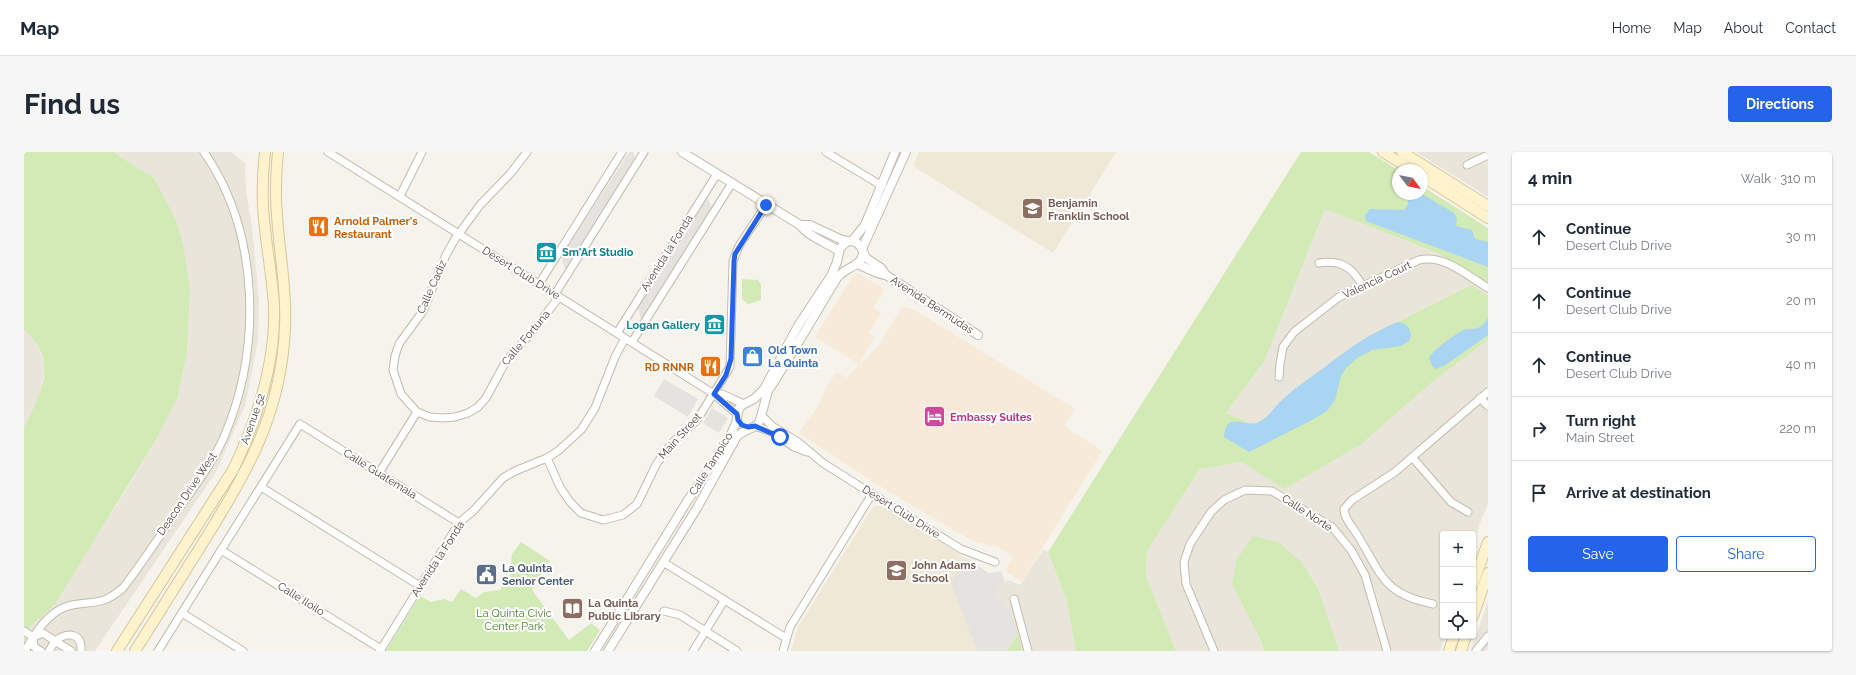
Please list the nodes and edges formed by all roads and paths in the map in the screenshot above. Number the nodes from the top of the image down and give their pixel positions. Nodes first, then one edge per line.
1 (204, 152) edge
2 (265, 152) edge
3 (278, 152) edge
4 (328, 152) edge
5 (422, 152) edge
6 (527, 152) edge
7 (622, 152) edge
8 (644, 152) edge
9 (682, 152) edge
10 (826, 152) edge
11 (895, 152) edge
12 (906, 152) edge
13 (1383, 152) edge
14 (1402, 152) edge
15 (1488, 155) edge
16 (1402, 164) edge
17 (1467, 165) dead end
18 (717, 174) junction
19 (1428, 180) edge
20 (732, 183) junction
21 (882, 186) junction
22 (400, 196) junction
23 (766, 205) junction
24 (1488, 206) edge
25 (1488, 218) edge
26 (800, 225) junction
27 (459, 234) junction
28 (850, 241) junction
29 (863, 251) junction
30 (838, 253) junction
31 (1319, 263) dead end
32 (855, 265) junction
33 (886, 275) junction
34 (539, 284) junction
35 (1362, 286) junction
36 (1488, 288) edge
37 (557, 296) junction
38 (617, 333) junction
39 (978, 335) dead end
40 (625, 338) junction
41 (632, 342) junction
42 (1279, 377) dead end
43 (1488, 392) edge
44 (714, 394) junction
45 (1480, 398) junction
46 (745, 403) junction
47 (1488, 406) edge
48 (417, 412) junction
49 (762, 414) junction
50 (737, 415) junction
51 (753, 427) junction
52 (813, 454) junction
53 (1412, 457) junction
54 (546, 458) junction
55 (379, 473) junction
56 (261, 486) junction
57 (872, 494) junction
58 (688, 500) junction
59 (1468, 512) dead end
60 (459, 523) junction
61 (1488, 542) edge
62 (221, 550) junction
63 (663, 562) junction
64 (995, 562) dead end
65 (1488, 573) edge
66 (1476, 576) edge
67 (420, 586) junction
68 (1014, 599) dead end
69 (724, 601) junction
70 (1433, 604) dead end
71 (1476, 607) edge
72 (664, 611) dead end
73 (182, 613) junction
74 (24, 631) edge
75 (706, 631) junction
76 (33, 636) junction
77 (1488, 636) edge
78 (786, 638) junction
79 (1453, 639) edge
80 (1465, 639) edge
81 (55, 641) junction
82 (380, 650) edge
83 (25, 651) edge
84 (41, 651) edge
85 (49, 651) edge
86 (71, 651) edge
87 (81, 651) edge
88 (117, 651) edge
89 (135, 651) edge
90 (158, 651) edge
91 (244, 651) edge
92 (595, 651) edge
93 (608, 651) edge
94 (693, 651) edge
95 (737, 651) edge
96 (783, 651) edge
97 (1028, 651) edge
98 (1214, 651) edge
99 (1387, 651) edge
100 (1449, 651) edge
101 (1461, 651) edge
102 (1476, 651) edge

1 - 76 street, Deacon Drive West
2 - 88 main road, Avenue 52
3 - 89 main road, Avenue 52
4 - 22 street, Desert Club Drive
5 - 22 street
6 - 27 street, Calle Cadiz
7 - 34 street
8 - 37 street, Calle Fortuna
9 - 18 street, Avenida Bermudas
10 - 21 street
11 - 21 street, Calle Tampico
12 - 29 street, Calle Tampico
13 - 16 main road
14 - 24 main road
15 - 17 street
18 - 20 street, Avenida Bermudas
18 - 38 street, Avenida la Fonda
19 - 25 main road
20 - 23 street, Avenida Bermudas
20 - 41 street, Avenida la Fonda
21 - 28 street, Calle Tampico
22 - 27 street, Desert Club Drive
23 - 26 street, Avenida Bermudas
23 - 44 street, Main Street
26 - 28 street, Avenida Bermudas
26 - 30 street, Avenida Bermudas
27 - 34 street, Desert Club Drive
27 - 48 street, Calle Cadiz
28 - 29 street, Avenida Bermudas
28 - 30 street, Calle Tampico
29 - 32 street, Calle Tampico
29 - 33 street, Avenida Bermudas
30 - 32 street, Avenida Bermudas
30 - 46 street, Calle Tampico
31 - 35 street
32 - 33 street, Avenida Bermudas
32 - 49 street, Calle Tampico
33 - 39 street, Avenida Bermudas
34 - 37 street, Desert Club Drive
35 - 36 street, Valencia Court
35 - 42 street, Valencia Court
37 - 38 street, Desert Club Drive
37 - 48 street, Calle Fortuna
38 - 40 street, Desert Club Drive
40 - 41 street, Desert Club Drive
40 - 54 street, Avenida la Fonda
41 - 44 street, Desert Club Drive
43 - 45 street
44 - 46 street, Desert Club Drive
44 - 50 street, Desert Club Drive
44 - 54 street, Main Street
45 - 47 street
45 - 53 street
46 - 49 street, Desert Club Drive
46 - 50 street, Calle Tampico
48 - 55 street
49 - 51 street, Calle Tampico
49 - 52 street, Desert Club Drive
50 - 51 street, Desert Club Drive
50 - 58 street, Calle Tampico
51 - 52 street, Desert Club Drive
51 - 63 street, Calle Tampico
52 - 57 street, Desert Club Drive
53 - 59 street
53 - 70 street
54 - 60 street, Avenida la Fonda
55 - 56 street, Calle Guatemala
55 - 60 street, Calle Guatemala
56 - 62 street
56 - 67 street
57 - 64 street, Desert Club Drive
57 - 78 street
58 - 63 street
58 - 92 street, Calle Tampico
60 - 67 street, Avenida la Fonda
61 - 66 main road
62 - 73 street
62 - 82 street, Calle Iloilo
63 - 69 street
63 - 93 street, Calle Tampico
65 - 71 main road
67 - 82 street, Avenida la Fonda
68 - 97 street
69 - 75 street
69 - 78 street
72 - 75 street
73 - 90 street
73 - 91 street
74 - 76 street
75 - 94 street
75 - 95 street
76 - 81 street
76 - 83 street, Deacon Drive West
76 - 84 street
77 - 102 street
78 - 96 street
79 - 100 main road
80 - 101 main road
81 - 85 street
81 - 86 street
81 - 87 street
98 - 99 street, Calle Norte

